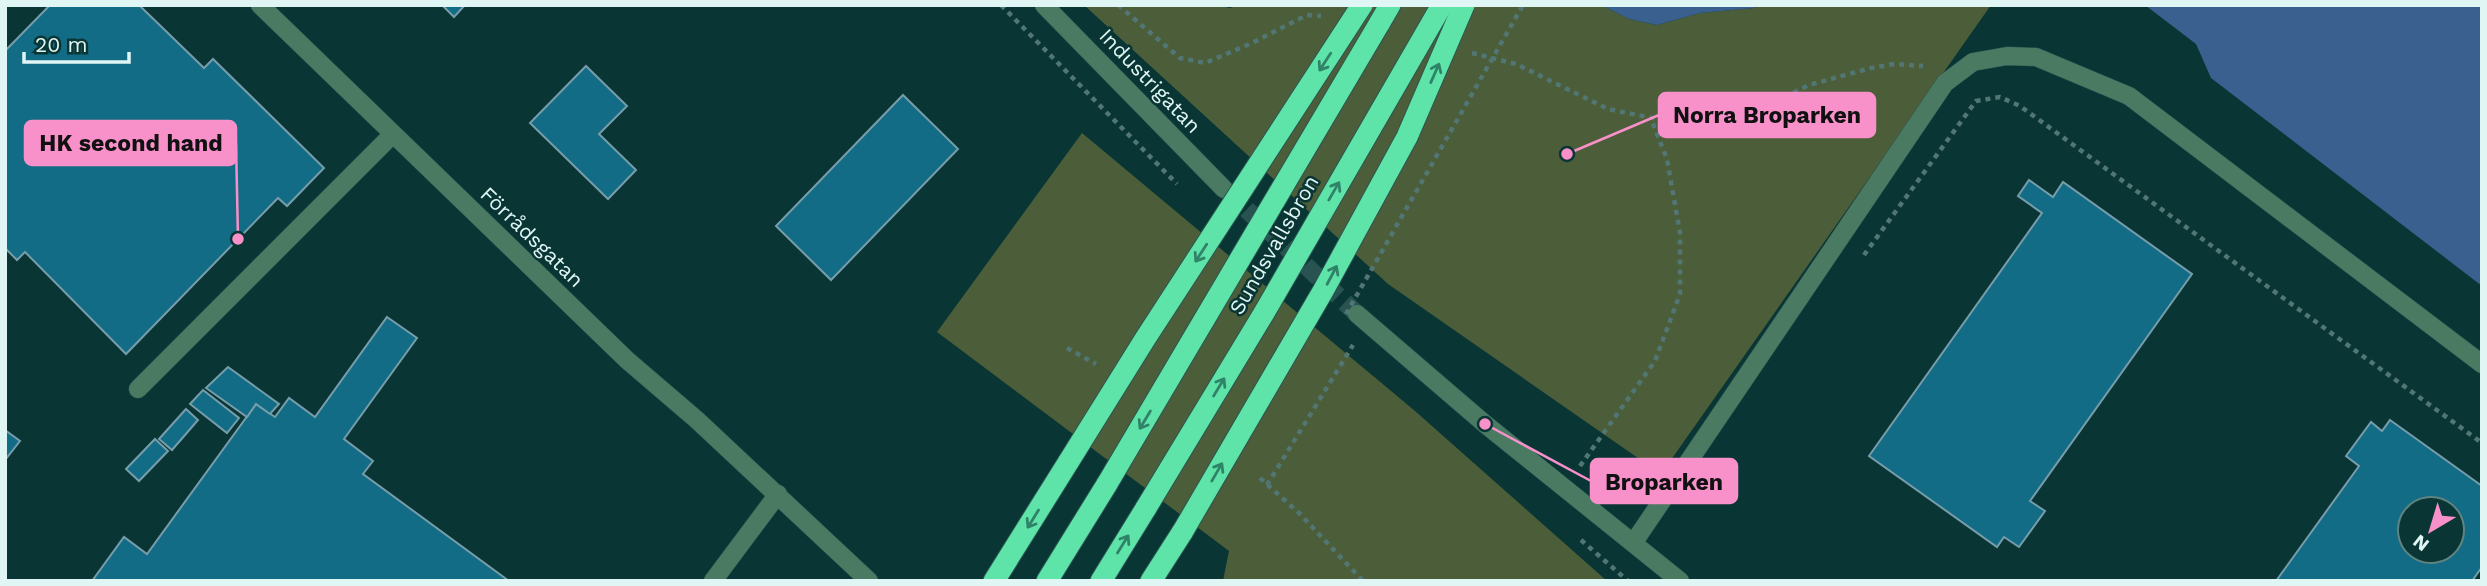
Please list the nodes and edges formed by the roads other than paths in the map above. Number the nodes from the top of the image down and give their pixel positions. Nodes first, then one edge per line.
1 (260, 5) edge
2 (1044, 5) edge
3 (1363, 5) edge
4 (1390, 5) edge
5 (1442, 5) edge
6 (1464, 5) edge
7 (393, 134) junction
8 (1224, 189) tunnel mouth
9 (1357, 319) tunnel mouth
10 (2482, 364) edge
11 (138, 389) dead end
12 (778, 494) junction
13 (1634, 542) junction
14 (713, 581) edge
15 (869, 581) edge
16 (994, 581) edge
17 (1047, 581) edge
18 (1101, 581) edge
19 (1151, 581) edge
20 (1680, 581) edge

1 - 7 street, Förrådsgatan
2 - 8 street, Industrigatan
3 -> 16 highway, bridge
4 -> 17 highway, bridge
18 -> 5 highway, Sundsvallsbron, bridge
19 -> 6 highway, bridge
7 - 11 street
7 - 12 street, Förrådsgatan
9 - 13 street
10 - 13 street
12 - 14 street
12 - 15 street, Förrådsgatan
13 - 20 street

